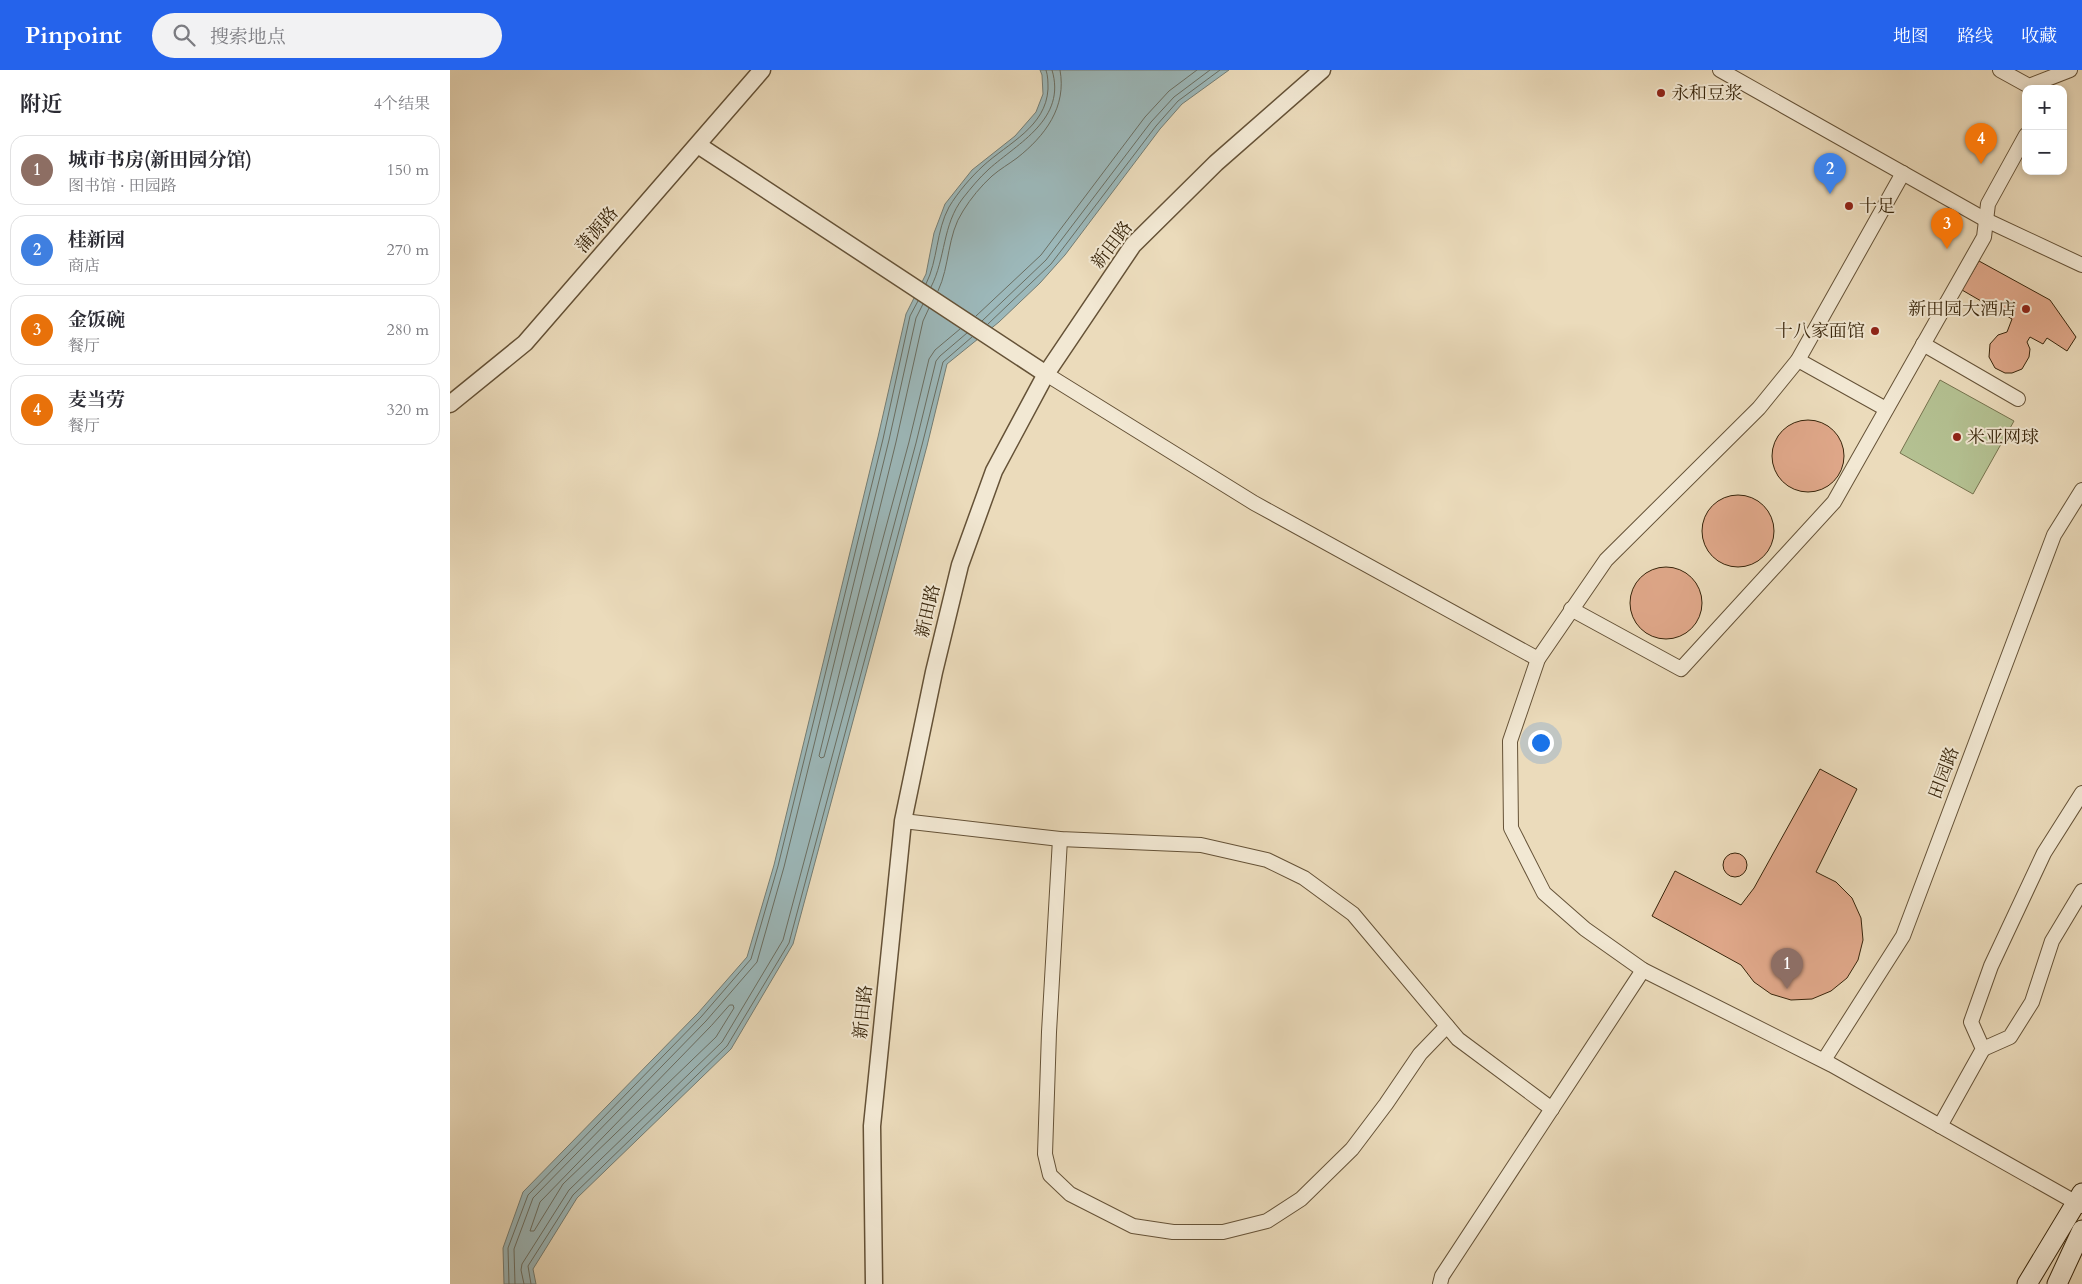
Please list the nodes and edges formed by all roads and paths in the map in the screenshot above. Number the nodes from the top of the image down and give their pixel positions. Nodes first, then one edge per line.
1 (762, 70) edge
2 (1322, 70) edge
3 (1720, 70) edge
4 (2000, 70) edge
5 (2070, 70) edge
6 (2076, 70) edge
7 (2058, 73) edge
8 (2082, 73) edge
9 (2052, 85) edge
10 (2022, 143) edge
11 (698, 145) junction
12 (1903, 173) junction
13 (1986, 220) junction
14 (2082, 265) edge
15 (1923, 344) junction
16 (1798, 360) junction
17 (1046, 374) junction
18 (2018, 399) dead end
19 (450, 404) edge
20 (1886, 409) junction
21 (2082, 490) edge
22 (1571, 609) junction
23 (1538, 659) junction
24 (2082, 793) edge
25 (902, 821) junction
26 (1060, 839) junction
27 (2082, 891) edge
28 (1643, 970) junction
29 (1446, 1026) junction
30 (1983, 1048) junction
31 (1824, 1060) junction
32 (1552, 1109) junction
33 (1940, 1126) junction
34 (2080, 1201) edge
35 (2082, 1230) edge
36 (874, 1284) edge
37 (1440, 1284) edge
38 (2027, 1284) edge
39 (2057, 1284) edge

1 - 11 street, 蒲源路
2 - 17 street, 新田路
3 - 12 street
4 - 7 street
5 - 7 street
6 - 8 street
7 - 9 street
10 - 13 street
11 - 17 street
11 - 19 street, 蒲源路
12 - 13 street
12 - 16 street
13 - 14 street
13 - 15 street
15 - 18 street
15 - 20 street
16 - 20 street
16 - 22 street
17 - 23 street
17 - 25 street, 新田路
20 - 22 street
21 - 31 street, 田园路
22 - 23 street
23 - 28 street
24 - 30 street
25 - 26 street
25 - 36 street, 新田路
26 - 29 street
26 - 29 street
27 - 30 street
28 - 31 street
28 - 32 street
29 - 32 street
30 - 33 street
31 - 33 street
32 - 37 street
33 - 34 street
34 - 38 main road
35 - 39 main road

